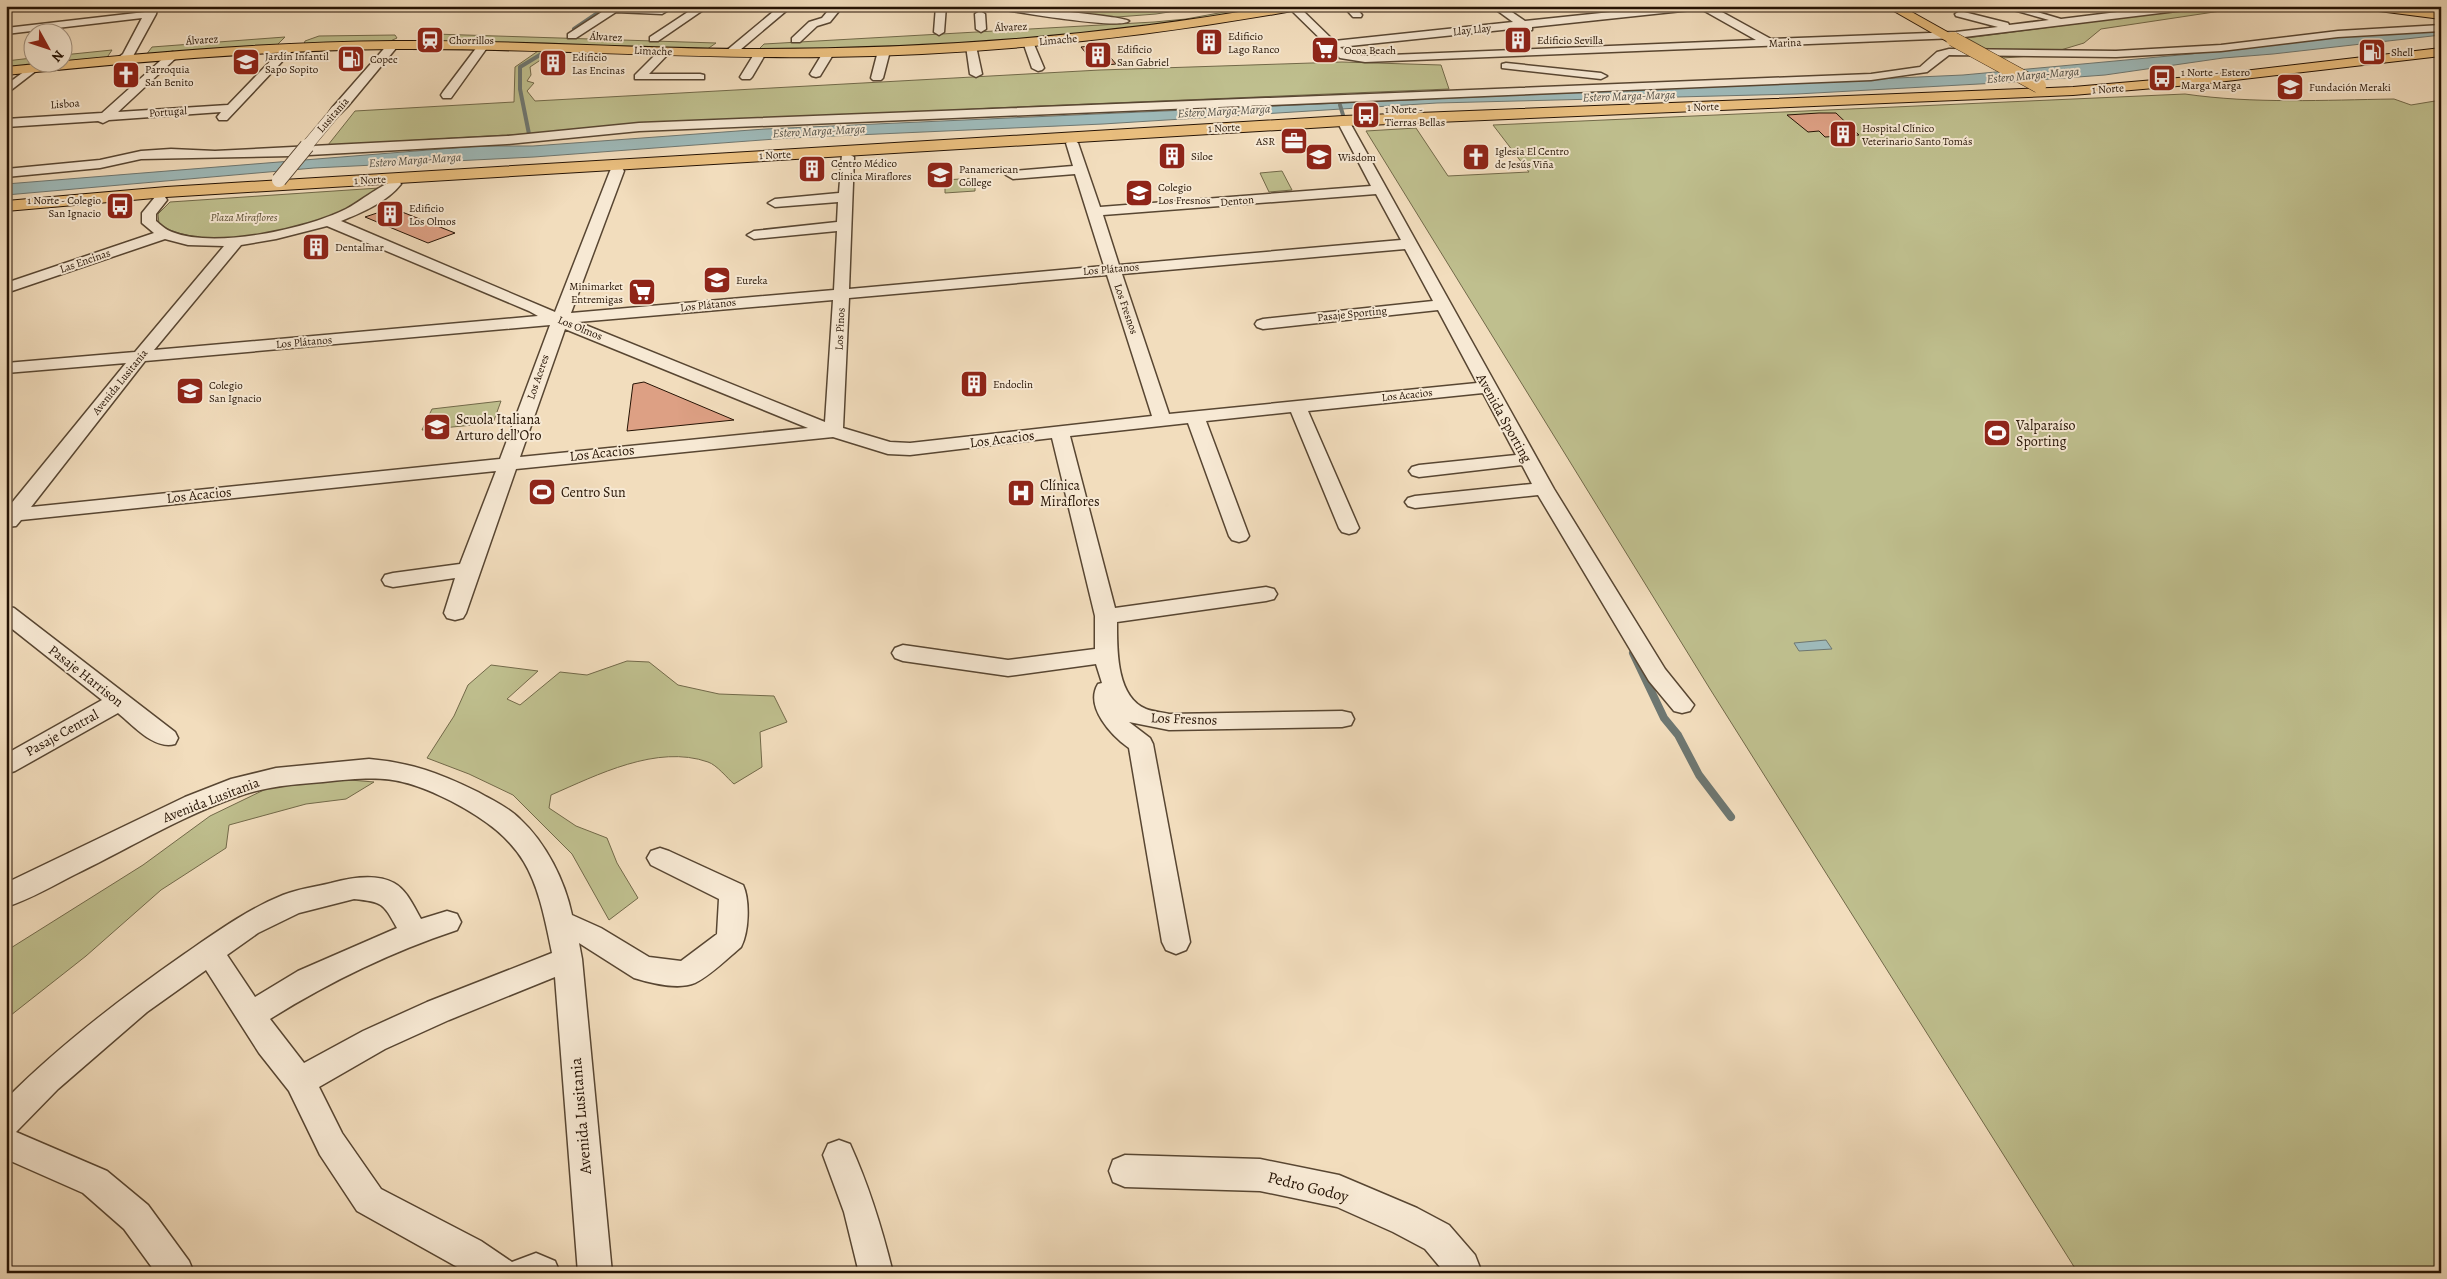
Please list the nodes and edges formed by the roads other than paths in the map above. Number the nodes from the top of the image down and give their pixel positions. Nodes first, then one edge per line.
1 (704, 6) edge
2 (787, 6) edge
3 (838, 6) edge
4 (941, 6) edge
5 (1000, 6) edge
6 (1240, 6) edge
7 (1348, 6) edge
8 (1496, 6) edge
9 (1701, 6) edge
10 (1891, 6) edge
11 (1980, 6) edge
12 (2004, 6) edge
13 (2188, 6) edge
14 (2193, 6) edge
15 (2371, 6) edge
16 (2393, 6) edge
17 (1296, 7) edge
18 (616, 8) edge
19 (2093, 8) dead end
20 (154, 9) edge
21 (662, 10) dead end
22 (980, 14) dead end
23 (2441, 14) edge
24 (1358, 15) dead end
25 (2125, 16) junction
26 (1952, 17) junction
27 (1124, 21) junction
28 (2070, 22) junction
29 (1524, 25) junction
30 (1039, 26) dead end
31 (1926, 26) junction
32 (997, 28) dead end
33 (2017, 28) junction
34 (2441, 28) edge
35 (981, 29) junction
36 (6, 31) edge
37 (405, 32) junction
38 (939, 32) junction
39 (922, 33) dead end
40 (1536, 33) dead end
41 (314, 34) junction
42 (572, 36) junction
43 (1946, 38) junction
44 (654, 39) junction
45 (814, 39) dead end
46 (796, 40) junction
47 (741, 42) junction
48 (1028, 42) junction
49 (1550, 42) dead end
50 (1770, 43) junction
51 (1333, 44) junction
52 (393, 45) junction
53 (484, 45) junction
54 (133, 46) junction
55 (970, 46) junction
56 (288, 49) junction
57 (72, 51) edge
58 (665, 51) junction
59 (884, 51) junction
60 (828, 52) junction
61 (1565, 52) junction
62 (2441, 52) edge
63 (730, 53) junction
64 (760, 53) junction
65 (173, 56) junction
66 (6, 58) edge
67 (2441, 58) edge
68 (1375, 59) junction
69 (22, 60) edge
70 (121, 60) junction
71 (72, 61) edge
72 (22, 66) edge
73 (1038, 68) dead end
74 (6, 71) edge
75 (24, 72) edge
76 (816, 74) dead end
77 (976, 74) dead end
78 (700, 77) dead end
79 (746, 77) dead end
80 (877, 78) dead end
81 (1670, 85) junction
82 (2037, 90) junction
83 (6, 91) edge
84 (447, 95) dead end
85 (124, 100) junction
86 (2002, 100) junction
87 (105, 102) dead end
88 (232, 108) junction
89 (223, 117) dead end
90 (101, 120) junction
91 (6, 123) edge
92 (1344, 124) junction
93 (1072, 142) junction
94 (847, 157) junction
95 (1079, 170) junction
96 (617, 171) junction
97 (6, 173) edge
98 (1013, 175) dead end
99 (396, 182) junction
100 (274, 186) junction
101 (240, 188) junction
102 (1381, 190) junction
103 (846, 197) junction
104 (160, 200) junction
105 (775, 203) dead end
106 (6, 206) edge
107 (6, 211) edge
108 (1093, 212) junction
109 (328, 221) junction
110 (845, 226) junction
111 (163, 235) junction
112 (754, 235) dead end
113 (236, 241) junction
114 (1409, 244) junction
115 (1112, 269) junction
116 (6, 288) edge
117 (842, 292) junction
118 (1442, 305) junction
119 (558, 320) junction
120 (1263, 324) dead end
121 (140, 356) junction
122 (6, 368) edge
123 (1487, 387) junction
124 (1297, 406) junction
125 (1195, 417) junction
126 (1162, 420) junction
127 (834, 431) junction
128 (1060, 432) junction
129 (1527, 459) junction
130 (508, 462) junction
131 (1544, 489) junction
132 (9, 519) edge
133 (1349, 528) dead end
134 (1239, 536) dead end
135 (466, 570) junction
136 (393, 580) dead end
137 (1266, 594) dead end
138 (6, 613) edge
139 (455, 614) dead end
140 (1106, 616) junction
141 (903, 653) dead end
142 (1108, 664) junction
143 (118, 702) junction
144 (1682, 705) dead end
145 (1342, 719) dead end
146 (166, 738) dead end
147 (6, 765) edge
148 (660, 858) dead end
149 (6, 896) edge
150 (447, 922) dead end
151 (560, 922) junction
152 (414, 933) junction
153 (1176, 942) dead end
154 (209, 951) junction
155 (568, 959) junction
156 (252, 1015) junction
157 (300, 1081) junction
158 (6, 1121) edge
159 (6, 1144) edge
160 (839, 1155) dead end
161 (1125, 1171) dead end
162 (177, 1273) edge
163 (499, 1273) edge
164 (525, 1273) edge
165 (543, 1273) edge
166 (595, 1273) edge
167 (876, 1273) edge
168 (1465, 1273) edge

1 - 44 street
2 - 47 street
3 - 46 street
4 - 38 street
5 - 27 street
6 - 27 main road, Álvarez
7 - 24 street
8 - 29 street
9 - 29 street, Llay Llay
9 - 50 street
10 - 31 main road
11 - 26 street
12 - 28 street
13 - 14 street, Marina
13 - 25 street, Marina
15 - 23 main road
16 - 23 main road
17 - 48 main road, Limache
17 - 51 street
18 - 21 street
18 - 42 street
19 - 25 street
20 - 36 street
20 - 54 street
22 - 35 street
25 - 28 street, Marina
26 - 31 street
26 - 33 street
27 - 30 main road, Álvarez
28 - 33 street, Marina
29 - 40 street
29 - 51 street, Llay Llay
31 - 43 main road
32 - 35 main road, Álvarez
33 - 43 street, Marina
34 - 81 street
35 - 38 main road, Álvarez
37 - 41 main road, Álvarez
37 - 42 main road, Álvarez
37 - 52 main road
38 - 39 main road, Álvarez
41 - 54 main road, Álvarez
41 - 56 main road
42 - 44 main road, Álvarez
43 - 50 street, Marina
43 - 82 main road
44 - 47 main road, Álvarez
45 - 46 main road, Álvarez
46 - 47 main road, Álvarez
47 - 63 street
48 - 55 main road, Limache
48 - 73 street
49 - 61 street
50 - 61 street, Marina
51 - 68 street
52 - 53 main road, Limache
52 - 56 main road, Limache
52 - 100 street, Lusitania, bridge
53 - 58 main road, Limache
53 - 84 street
54 - 57 main road, Álvarez
54 - 70 street
55 - 59 main road, Limache
55 - 77 street
56 - 65 main road, Limache
56 - 88 street
58 - 63 main road, Limache
58 - 78 street
59 - 60 main road, Limache
59 - 80 street
60 - 64 main road, Limache
60 - 76 street
61 - 68 street, Marina
62 - 82 main road, 1 Norte
63 - 64 main road, Limache
64 - 79 street
65 - 70 main road, Limache
65 - 85 street
66 - 69 main road
67 - 86 main road, 1 Norte
68 - 81 street
70 - 71 main road, Limache
72 - 74 main road, Limache
75 - 83 street
81 - 97 street
82 - 86 main road
82 - 92 main road, 1 Norte
85 - 87 street
85 - 90 street
86 - 92 main road, 1 Norte
88 - 89 street
88 - 90 street, Portugal
90 - 91 street, Lisboa
92 - 93 main road, 1 Norte
92 - 99 main road, 1 Norte
92 - 102 street, Avenida Sporting
93 - 94 main road, 1 Norte
93 - 95 street, Los Fresnos
94 - 96 main road, 1 Norte
94 - 103 street, Los Pinos
95 - 98 street
95 - 108 street, Los Fresnos
96 - 99 main road, 1 Norte
96 - 119 street, Los Aceres
99 - 100 main road, 1 Norte
99 - 109 street
100 - 101 main road, 1 Norte
100 - 104 main road, 1 Norte
101 - 104 main road
101 - 106 main road, 1 Norte
102 - 108 street, Denton
102 - 114 street, Avenida Sporting
103 - 105 street
103 - 110 street, Los Pinos
104 - 107 main road, 1 Norte
104 - 111 street
108 - 115 street, Los Fresnos
109 - 113 street
109 - 119 street, Los Olmos
110 - 112 street
110 - 117 street, Los Pinos
111 - 113 street
111 - 116 street, Las Encinas
113 - 121 street, Avenida Lusitania
114 - 115 street, Los Plátanos
114 - 118 street, Avenida Sporting
115 - 117 street, Los Plátanos
115 - 126 street, Los Fresnos
117 - 119 street, Los Plátanos
117 - 127 street, Los Pinos
118 - 120 street, Pasaje Sporting
118 - 123 street, Avenida Sporting
119 - 121 street, Los Plátanos
119 - 127 street, Los Olmos
119 - 130 street, Los Aceres
121 - 122 street, Los Plátanos
121 - 132 street, Avenida Lusitania
123 - 124 street, Los Acacios
123 - 129 street, Avenida Sporting
124 - 125 street, Los Acacios
124 - 133 street
125 - 126 street, Los Acacios
125 - 134 street
126 - 128 street, Los Acacios
127 - 128 street, Los Acacios
127 - 130 street, Los Acacios
128 - 140 street, Los Fresnos
129 - 131 street, Avenida Sporting
129 - 131 street
130 - 132 street, Los Acacios
130 - 135 street, Los Aceres
131 - 144 street, Avenida Sporting
135 - 136 street
135 - 139 street, Los Aceres
137 - 140 street
138 - 143 street, Pasaje Harrison
140 - 142 street, Los Fresnos
141 - 142 street
142 - 145 street, Los Fresnos
142 - 153 street
143 - 146 street, Pasaje Harrison
143 - 147 street, Pasaje Central
148 - 151 street
149 - 151 street, Avenida Lusitania
150 - 152 street
151 - 155 street, Avenida Lusitania
152 - 154 street
152 - 156 street
154 - 156 street
154 - 158 street
155 - 157 street
155 - 166 street, Avenida Lusitania
156 - 157 street
157 - 163 street
159 - 162 street
160 - 167 street
161 - 168 street, Pedro Godoy
164 - 165 street

